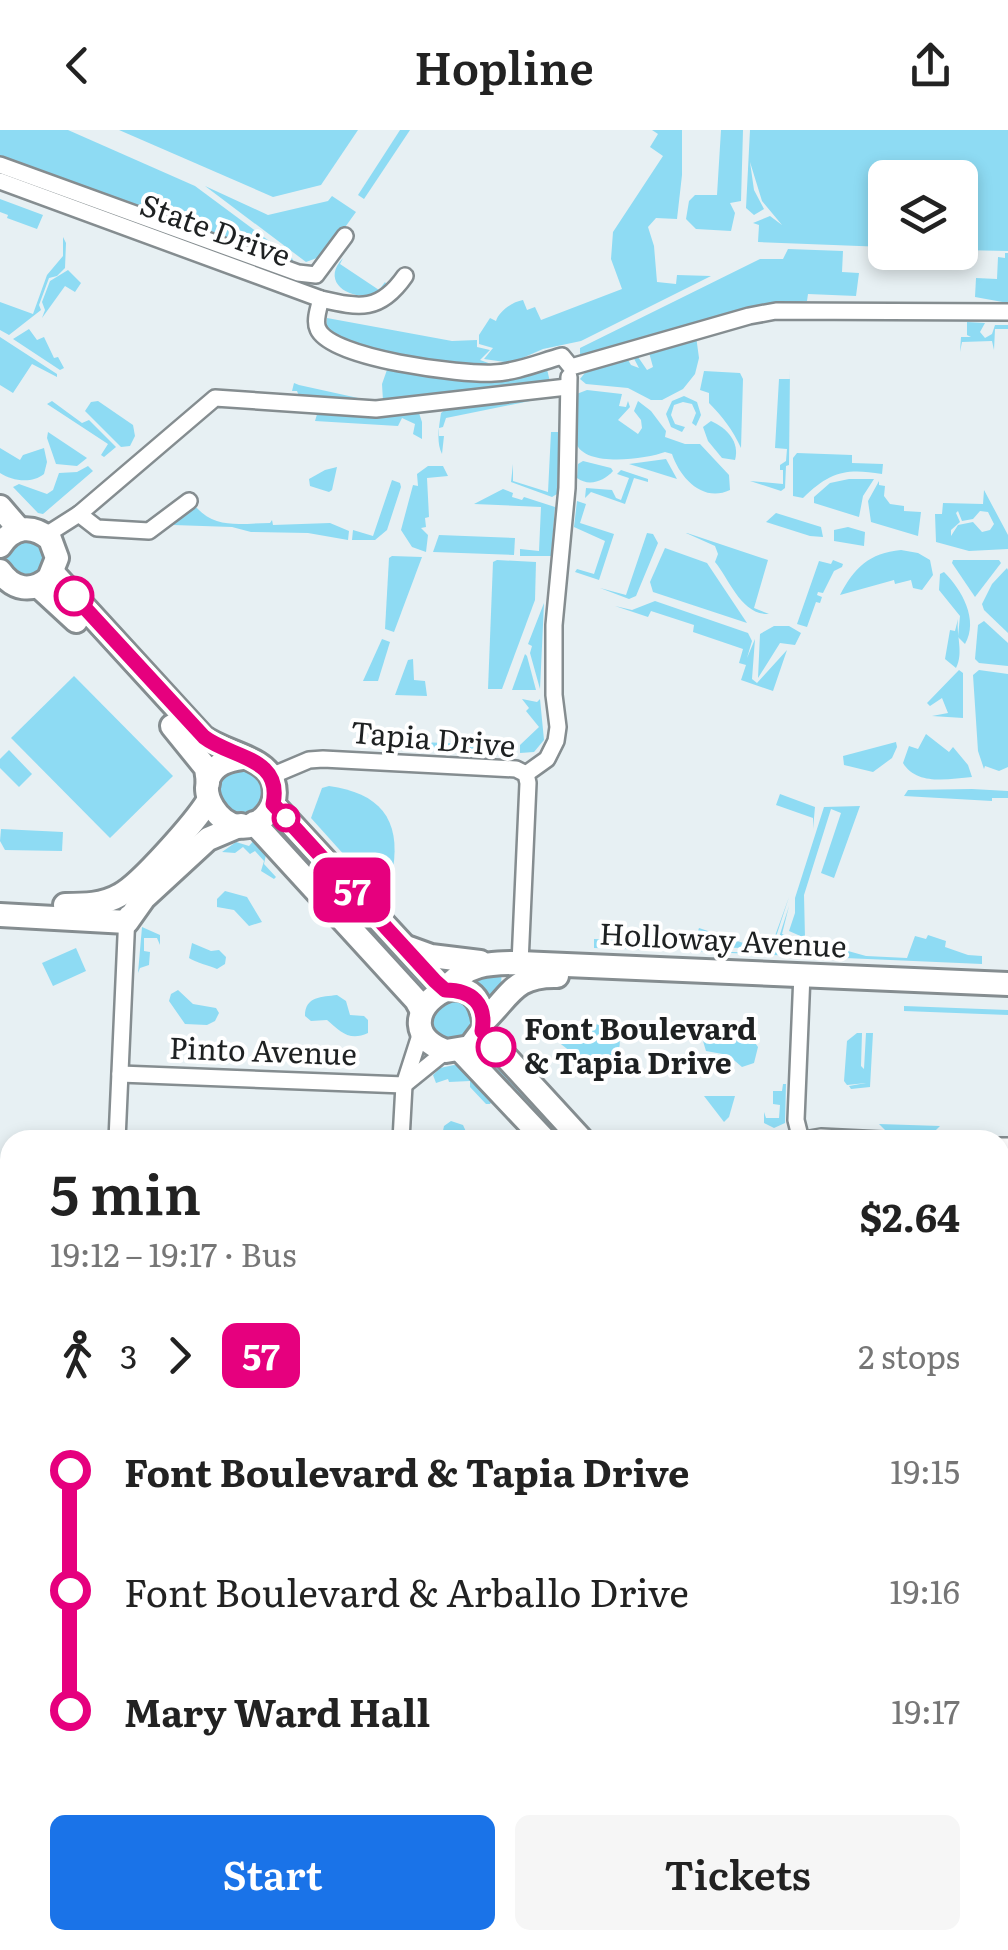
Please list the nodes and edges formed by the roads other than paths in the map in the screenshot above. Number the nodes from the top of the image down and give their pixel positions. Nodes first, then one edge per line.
1 (0, 165) edge
2 (0, 182) edge
3 (345, 236) dead end
4 (406, 276) dead end
5 (321, 299) junction
6 (1008, 312) edge
7 (572, 367) junction
8 (567, 387) junction
9 (188, 501) dead end
10 (0, 507) edge
11 (79, 514) junction
12 (20, 529) junction
13 (46, 535) junction
14 (0, 546) edge
15 (0, 571) edge
16 (46, 580) junction
17 (242, 758) junction
18 (526, 774) junction
19 (271, 776) junction
20 (208, 792) junction
21 (273, 804) junction
22 (247, 824) junction
23 (130, 888) junction
24 (0, 902) edge
25 (0, 916) edge
26 (126, 922) junction
27 (401, 944) junction
28 (495, 963) junction
29 (520, 963) junction
30 (802, 980) junction
31 (1008, 984) edge
32 (445, 990) junction
33 (1008, 994) edge
34 (422, 1020) junction
35 (483, 1026) junction
36 (453, 1051) junction
37 (120, 1074) junction
38 (404, 1084) junction
39 (117, 1130) edge
40 (402, 1130) edge
41 (535, 1130) edge
42 (573, 1130) edge
43 (800, 1130) edge

1 - 3 street, State Drive
2 - 5 street, State Drive
4 - 5 street, State Drive
5 - 7 street
6 - 7 street
7 - 8 street
8 - 11 street
8 - 18 street
9 - 11 street
10 - 12 street
11 - 13 street
12 - 13 street
12 - 14 street
13 - 16 street
15 - 16 street
16 - 17 street
16 - 20 street
17 - 19 street
17 - 20 street
18 - 19 street, Tapia Drive
18 - 29 street, Tapia Drive
19 - 21 street
20 - 22 street
20 - 23 street
21 - 22 street
21 - 27 street
22 - 26 street
22 - 34 street
23 - 24 street
23 - 26 street
25 - 26 street
26 - 37 street
27 - 28 street
27 - 32 street
28 - 29 street, Holloway Avenue
28 - 32 street, Holloway Avenue
29 - 30 street, Holloway Avenue
30 - 31 street, Holloway Avenue
30 - 33 street, Holloway Avenue
30 - 35 street, Holloway Avenue
30 - 43 street
32 - 34 street
32 - 35 street
34 - 36 street
34 - 38 street
35 - 36 street
35 - 42 street
36 - 38 street
36 - 41 street
37 - 38 street, Pinto Avenue
37 - 39 street
38 - 40 street

